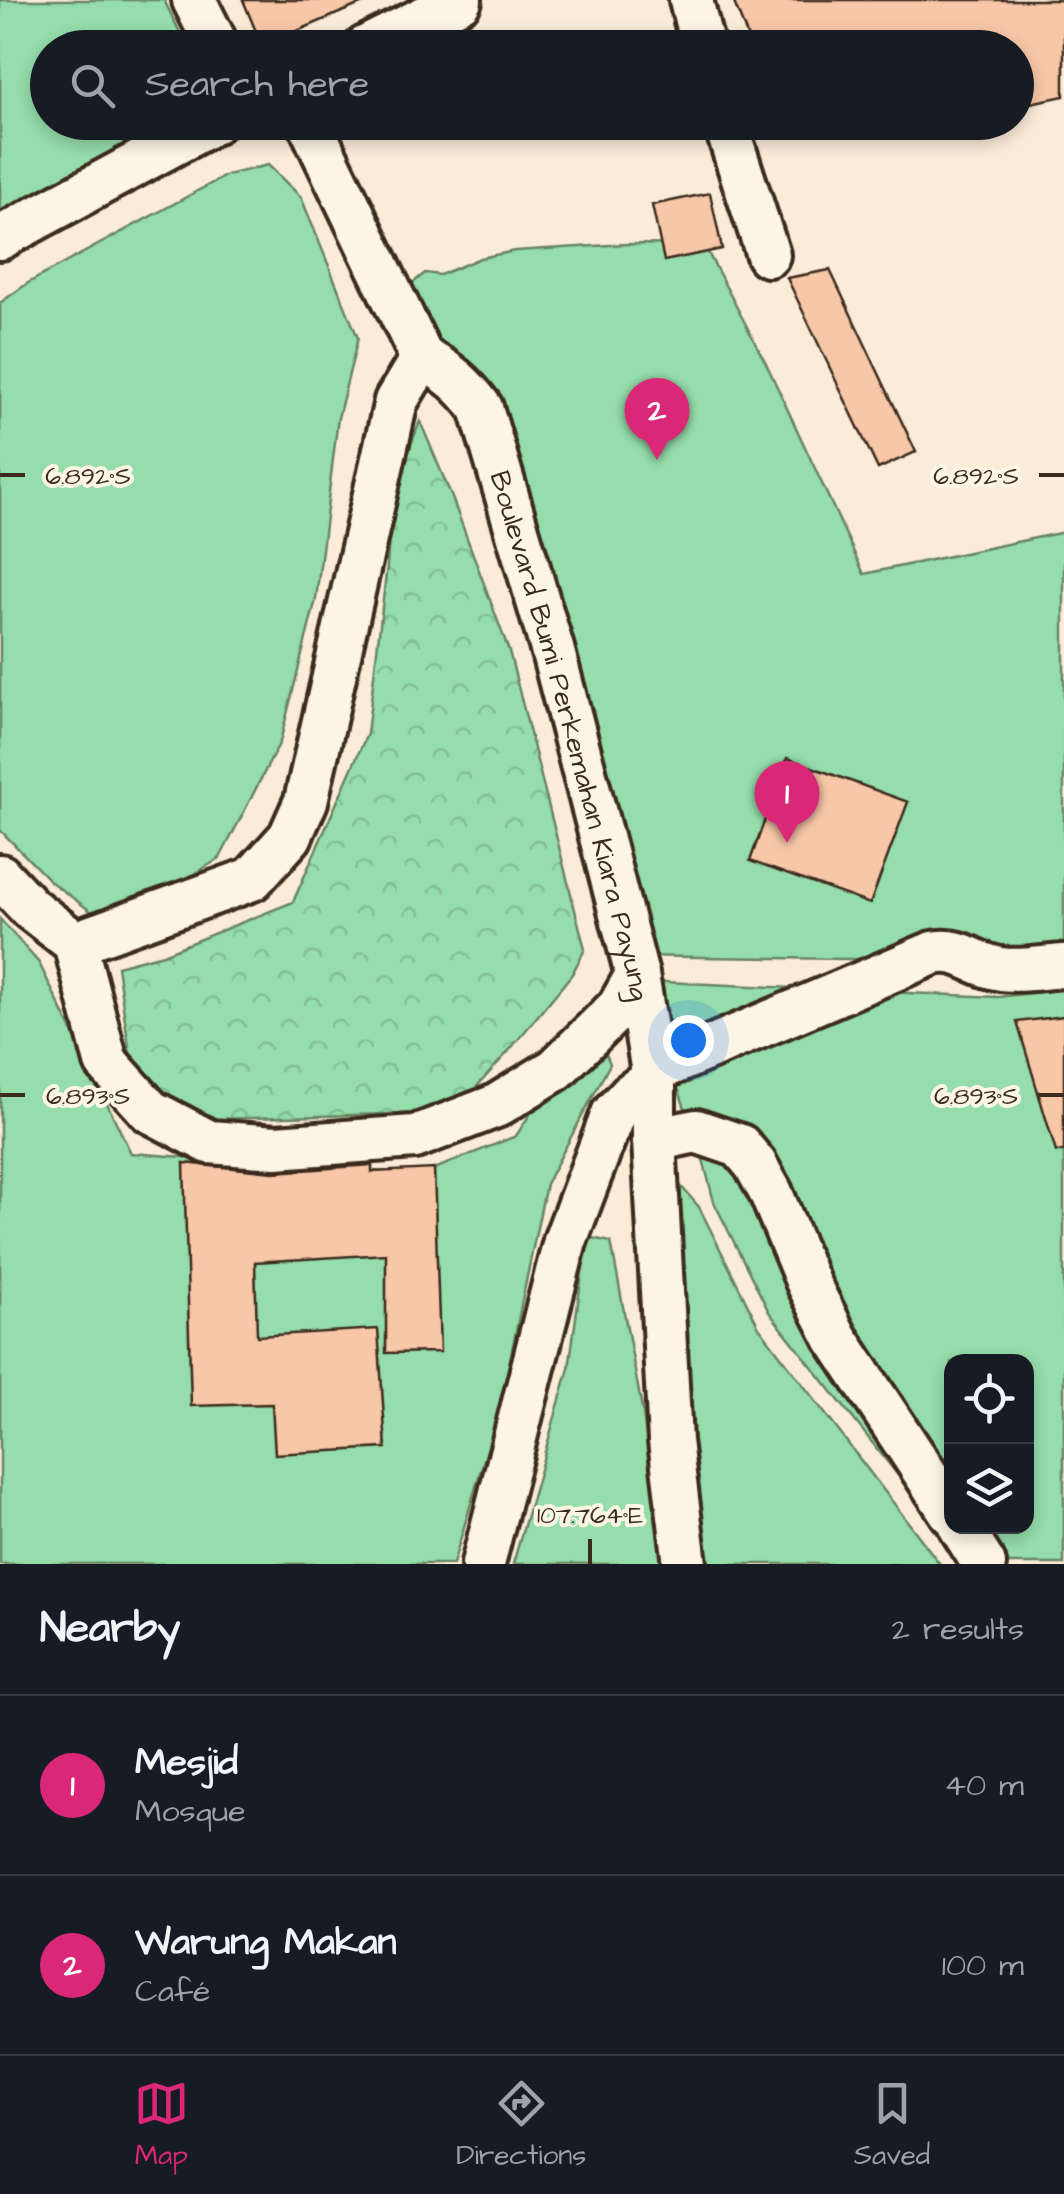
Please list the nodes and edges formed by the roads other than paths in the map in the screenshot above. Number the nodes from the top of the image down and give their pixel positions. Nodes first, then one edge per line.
1 (194, 0) edge
2 (460, 0) edge
3 (690, 0) edge
4 (209, 30) edge
5 (401, 30) edge
6 (698, 30) edge
7 (181, 140) edge
8 (318, 140) edge
9 (730, 140) edge
10 (0, 238) edge
11 (768, 255) dead end
12 (422, 358) junction
13 (0, 876) edge
14 (75, 942) junction
15 (1064, 966) edge
16 (637, 976) junction
17 (653, 1075) junction
18 (654, 1140) junction
19 (944, 1502) edge
20 (965, 1534) edge
21 (483, 1564) edge
22 (686, 1564) edge
23 (984, 1564) edge

1 - 4 street
2 - 5 street
3 - 6 street
7 - 10 street
8 - 12 street
9 - 11 street
12 - 14 street
12 - 16 street, Boulevard Bumi Perkemahan Kiara Payung
13 - 14 street
14 - 16 street
15 - 17 street
16 - 17 street, Boulevard Bumi Perkemahan Kiara Payung
17 - 18 street, Boulevard Bumi Perkemahan Kiara Payung
17 - 21 street
18 - 19 street
18 - 22 street, Boulevard Bumi Perkemahan Kiara Payung
20 - 23 street

